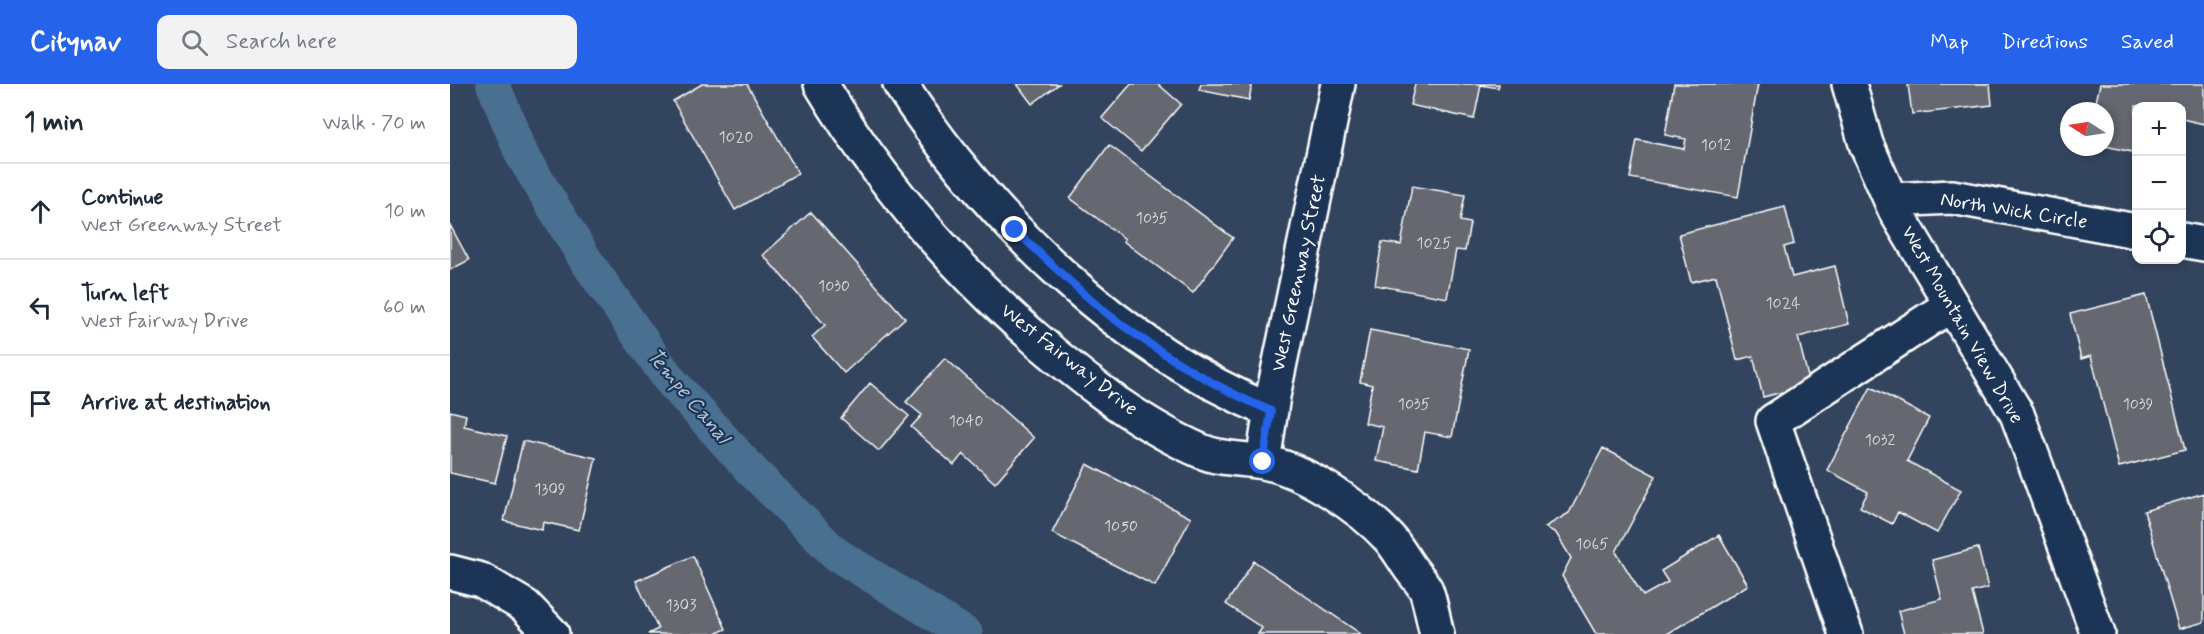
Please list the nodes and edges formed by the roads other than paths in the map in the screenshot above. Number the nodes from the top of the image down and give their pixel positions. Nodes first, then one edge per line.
1 (821, 84) edge
2 (900, 84) edge
3 (1338, 84) edge
4 (1849, 84) edge
5 (1891, 200) junction
6 (2132, 230) edge
7 (2186, 241) edge
8 (2204, 244) edge
9 (1952, 305) junction
10 (1271, 411) junction
11 (1263, 462) junction
12 (450, 572) edge
13 (552, 634) edge
14 (1437, 634) edge
15 (1846, 634) edge
16 (2098, 634) edge

1 - 11 street, West Fairway Drive
2 - 10 street
3 - 10 street, West Greenway Street
4 - 5 street, West Mountain View Drive
5 - 6 street, North Wick Circle
5 - 9 street, West Mountain View Drive
7 - 8 street
9 - 15 street
9 - 16 street, West Mountain View Drive
10 - 11 street, West Greenway Street
11 - 14 street, West Fairway Drive
12 - 13 street

